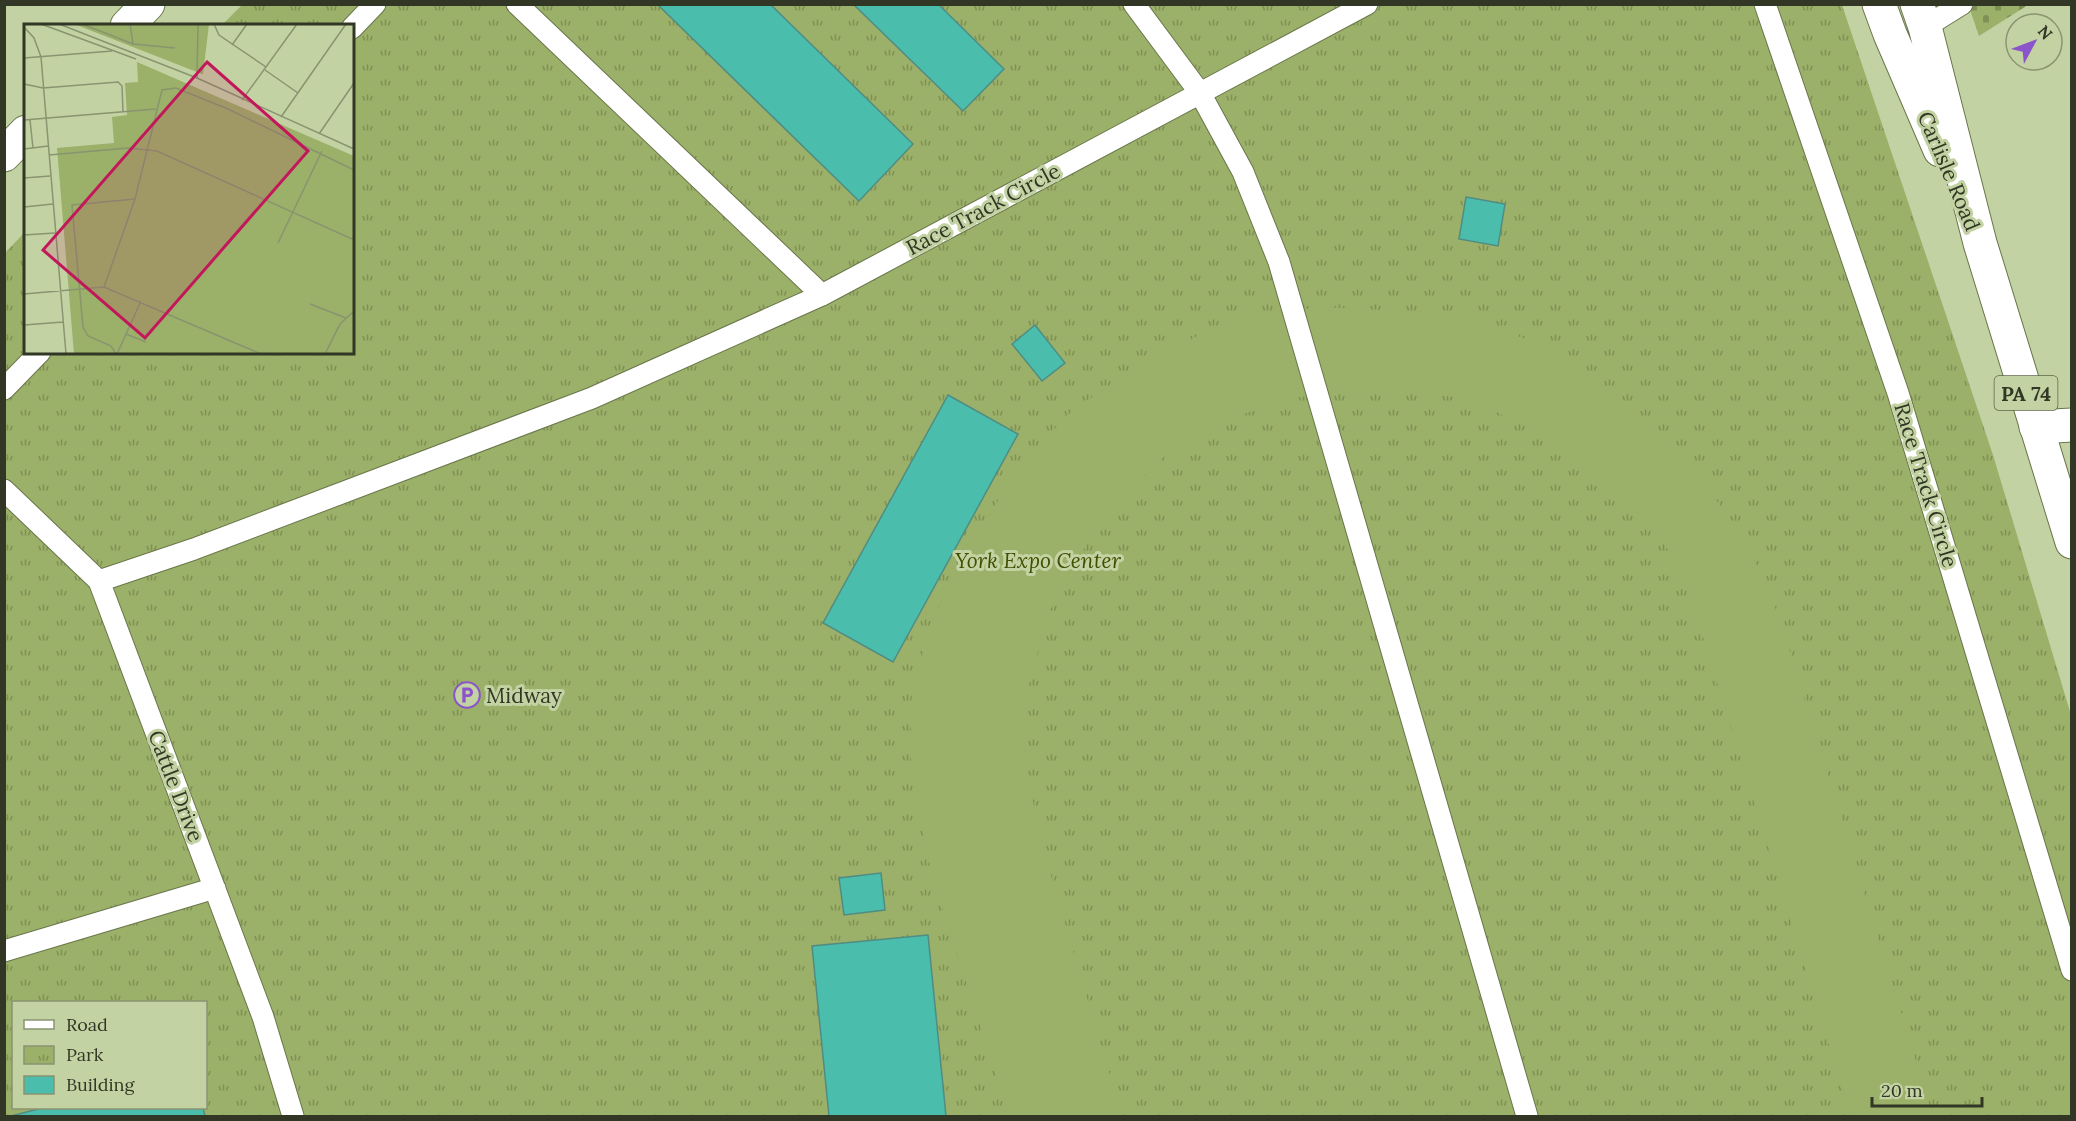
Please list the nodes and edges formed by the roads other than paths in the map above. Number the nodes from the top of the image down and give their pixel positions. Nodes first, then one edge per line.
1 (148, 4) edge
2 (375, 4) edge
3 (517, 4) edge
4 (1134, 4) edge
5 (1367, 4) edge
6 (1765, 4) edge
7 (1879, 4) edge
8 (1962, 4) edge
9 (1921, 16) edge
10 (130, 24) edge
11 (354, 26) edge
12 (1200, 93) junction
13 (24, 134) edge
14 (4, 154) edge
15 (1980, 243) junction
16 (822, 295) junction
17 (38, 354) edge
18 (4, 389) edge
19 (2072, 425) edge
20 (2036, 427) junction
21 (4, 490) edge
22 (2072, 542) edge
23 (99, 581) junction
24 (215, 888) junction
25 (4, 951) edge
26 (2072, 970) edge
27 (293, 1116) edge
28 (1527, 1116) edge

1 - 10 main road
2 - 11 lane
3 - 16 lane
4 - 12 lane
5 - 12 lane, Race Track Circle
6 - 26 lane, Race Track Circle
7 - 15 main road, Carlisle Road / PA 74
8 - 9 lane
9 - 15 main road, Carlisle Road / PA 74
12 - 16 lane, Race Track Circle
12 - 28 lane
13 - 14 main road
15 - 20 main road, PA 74
16 - 23 lane, Race Track Circle
17 - 18 lane
19 - 20 main road
20 - 22 main road, PA 74
21 - 23 lane, Cattle Drive
23 - 24 lane, Cattle Drive
24 - 25 lane
24 - 27 lane, Cattle Drive

